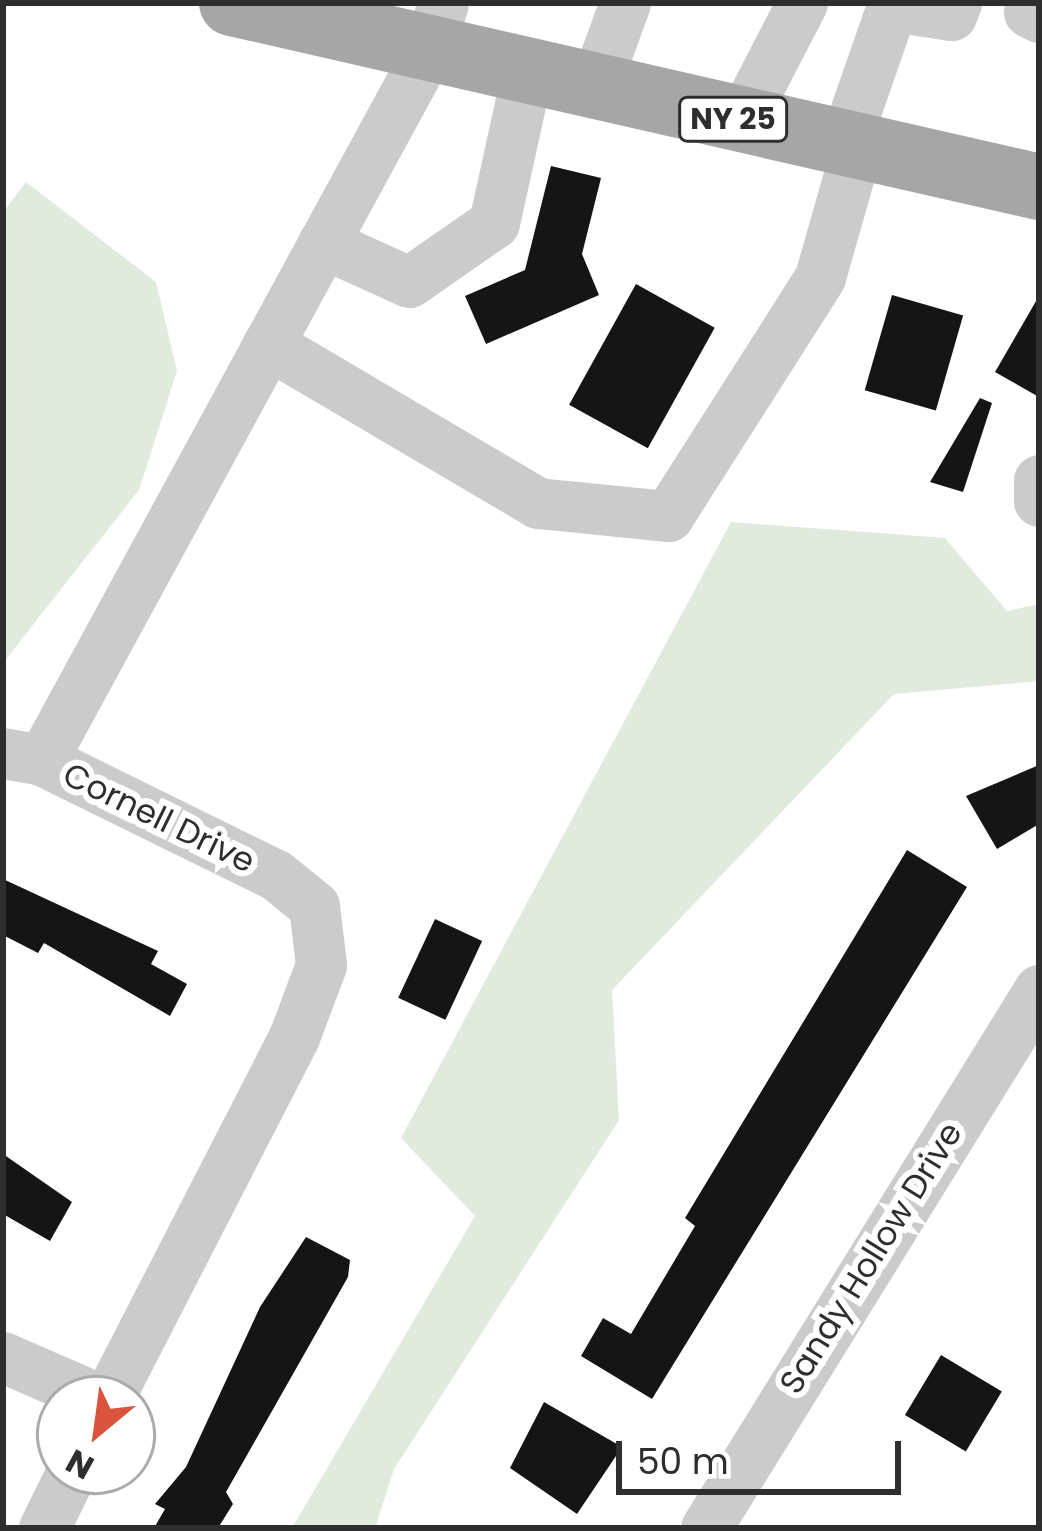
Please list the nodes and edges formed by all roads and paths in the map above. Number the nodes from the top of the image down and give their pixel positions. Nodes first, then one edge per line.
1 (232, 3) edge
2 (625, 3) edge
3 (802, 3) edge
4 (956, 3) edge
5 (435, 27) edge
6 (527, 74) junction
7 (594, 88) junction
8 (741, 121) junction
9 (850, 145) junction
10 (1039, 187) edge
11 (323, 243) junction
12 (268, 344) junction
13 (1039, 480) edge
14 (1039, 501) edge
15 (22, 757) edge
16 (1039, 990) edge
17 (3, 1358) edge
18 (45, 1375) edge
19 (116, 1375) edge
20 (60, 1495) edge
21 (44, 1528) edge
22 (706, 1528) edge

1 - 5 main road, NY 25
2 - 7 street
3 - 8 street
4 - 9 street
5 - 6 main road, NY 25
5 - 11 street, Cornell Drive
6 - 7 main road, NY 25
6 - 11 street
7 - 8 main road, NY 25
8 - 9 main road, NY 25
9 - 10 main road, NY 25
9 - 12 street
11 - 12 street, Cornell Drive
12 - 15 street, Cornell Drive
13 - 14 street
15 - 19 street, Cornell Drive
16 - 22 street, Sandy Hollow Drive
17 - 18 street
20 - 21 street

